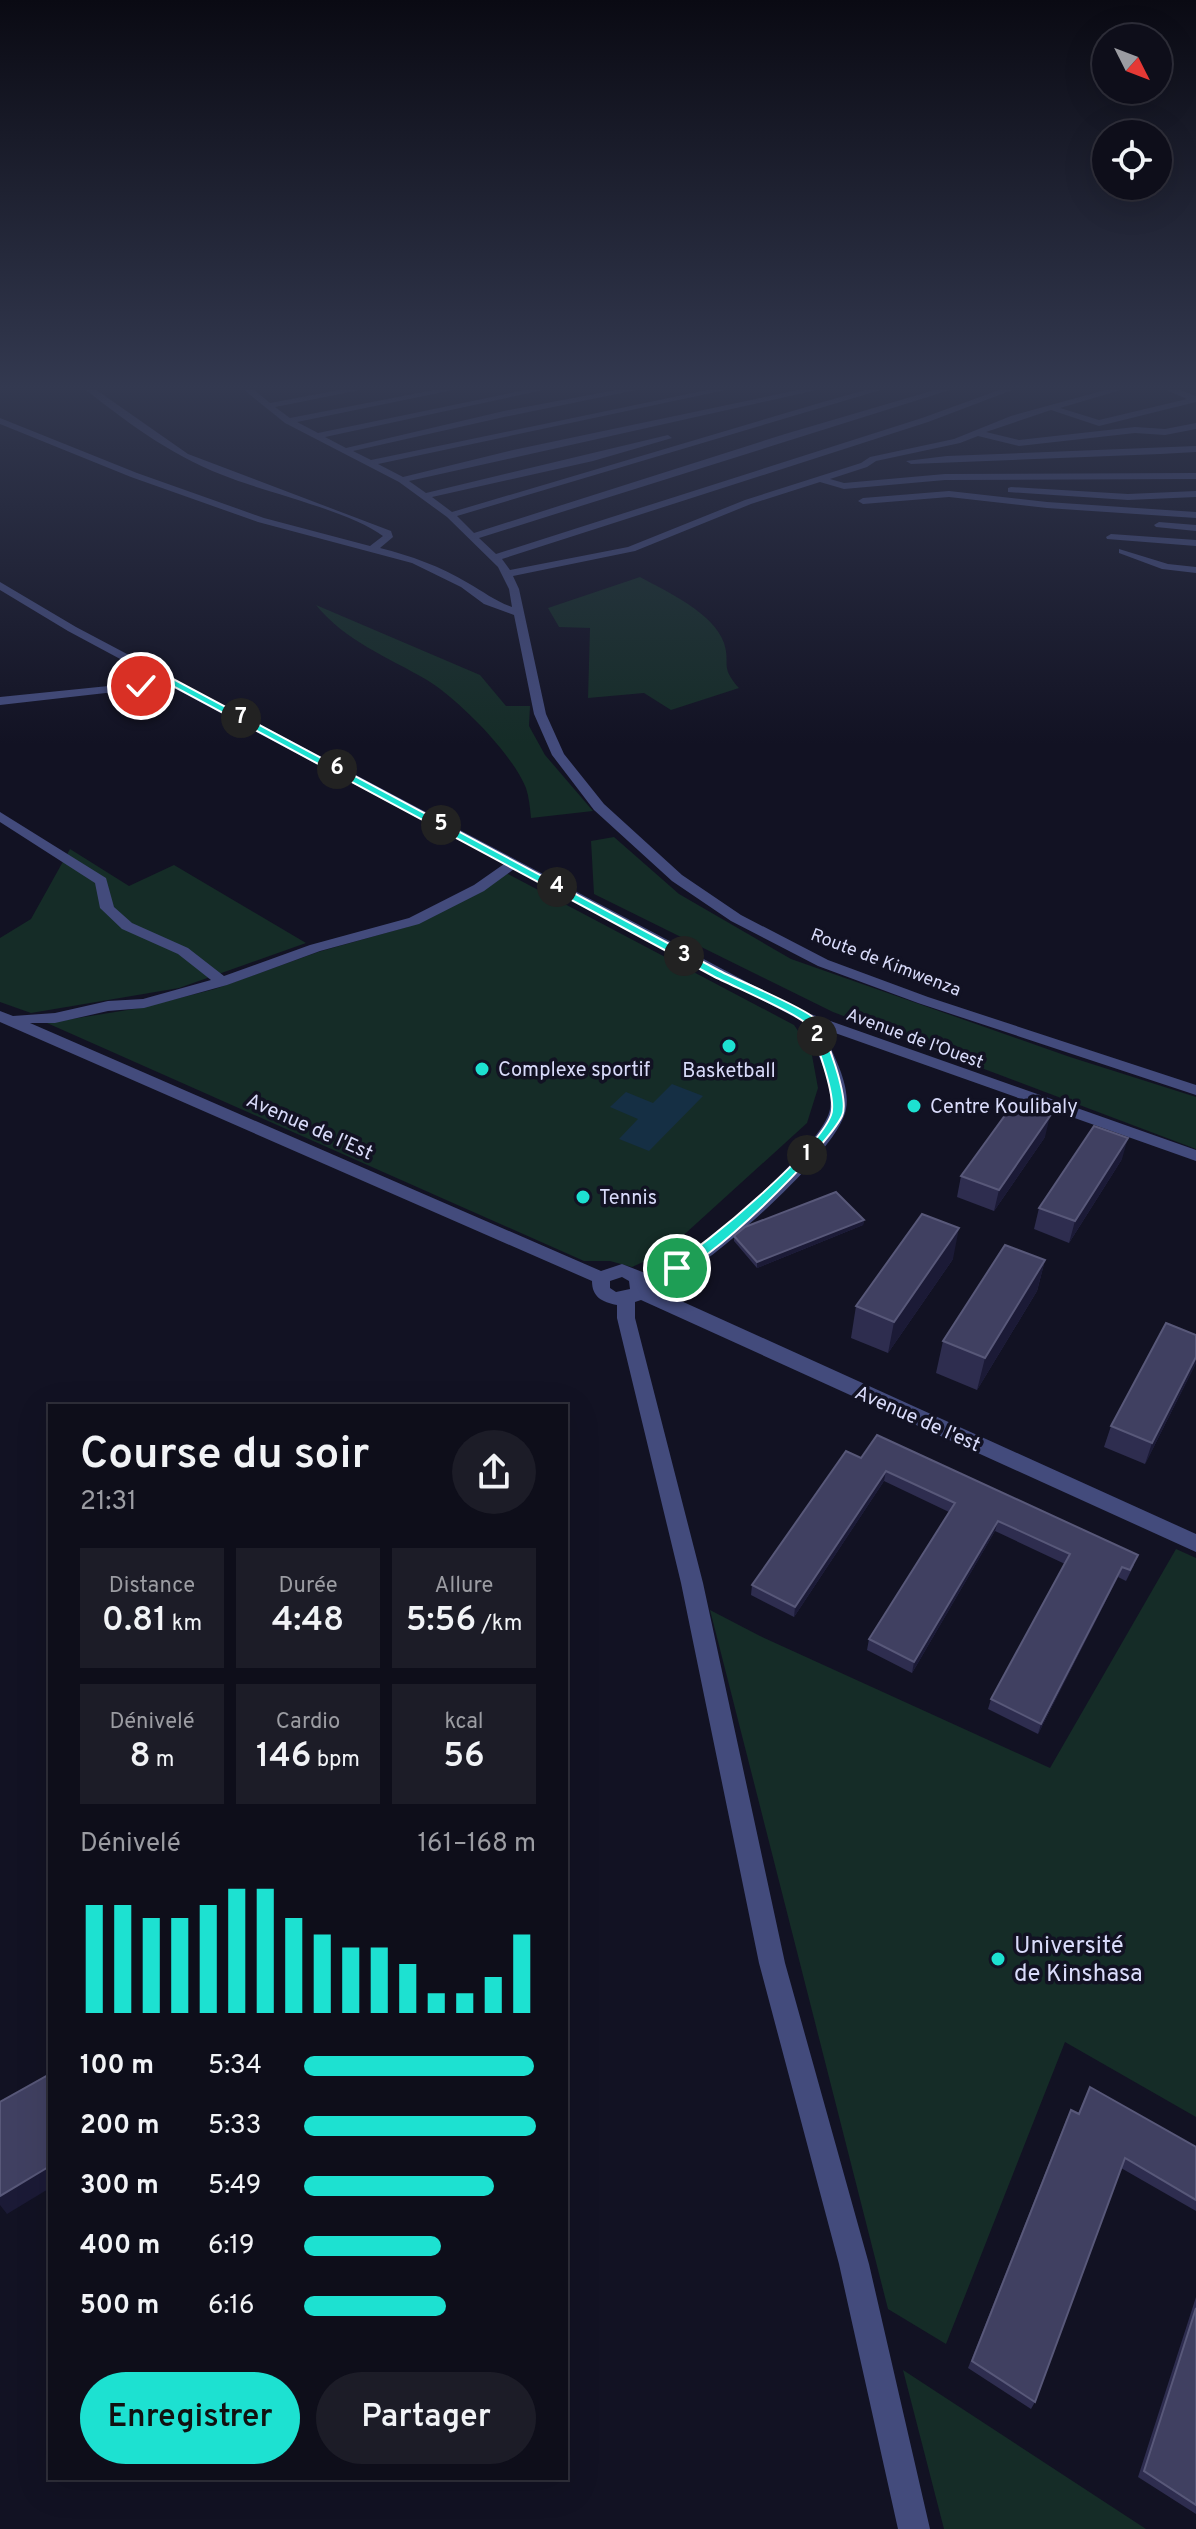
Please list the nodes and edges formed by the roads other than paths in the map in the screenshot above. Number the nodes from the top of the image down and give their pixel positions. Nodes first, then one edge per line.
1 (223, 507) edge
2 (319, 507) edge
3 (439, 507) edge
4 (479, 507) edge
5 (566, 507) edge
6 (653, 507) edge
7 (736, 507) edge
8 (1077, 507) edge
9 (450, 515) junction
10 (1196, 515) edge
11 (1059, 516) dead end
12 (1196, 528) edge
13 (472, 537) junction
14 (1111, 537) dead end
15 (1196, 543) edge
16 (371, 550) junction
17 (1123, 551) dead end
18 (494, 558) junction
19 (1180, 559) dead end
20 (1196, 560) edge
21 (1196, 570) edge
22 (508, 574) junction
23 (0, 585) edge
24 (519, 613) junction
25 (159, 675) junction
26 (0, 701) edge
27 (0, 816) edge
28 (513, 864) junction
29 (222, 982) junction
30 (4, 1018) edge
31 (809, 1019) junction
32 (862, 1039) junction
33 (826, 1054) junction
34 (1196, 1090) edge
35 (1196, 1156) edge
36 (601, 1278) junction
37 (635, 1291) junction
38 (1196, 1543) edge
39 (914, 2529) edge

1 - 16 street
2 - 16 street
3 - 9 street, Route de Kimwenza
4 - 9 street
5 - 13 street
6 - 18 street
7 - 22 street
8 - 10 street
9 - 13 street, Route de Kimwenza
11 - 12 street
13 - 18 street, Route de Kimwenza
14 - 15 street
16 - 24 street
17 - 21 street
18 - 22 street, Route de Kimwenza
19 - 20 street
22 - 24 street, Route de Kimwenza
23 - 25 street, Avenue de l'Ouest
24 - 34 street, Route de Kimwenza
25 - 26 street
25 - 28 street, Avenue de l'Ouest
27 - 29 street
28 - 29 street
28 - 31 street, Avenue de l'Ouest
29 - 30 street
30 - 36 street, Avenue de l'Est
31 - 32 street, Avenue de l'Ouest
31 - 33 street
32 - 33 street
32 - 35 street, Avenue de l'Ouest
33 - 37 street
36 - 37 street, Avenue de l'Est
36 - 37 street, Avenue de l'Est
37 - 38 street, Avenue de l'est
37 - 39 street

